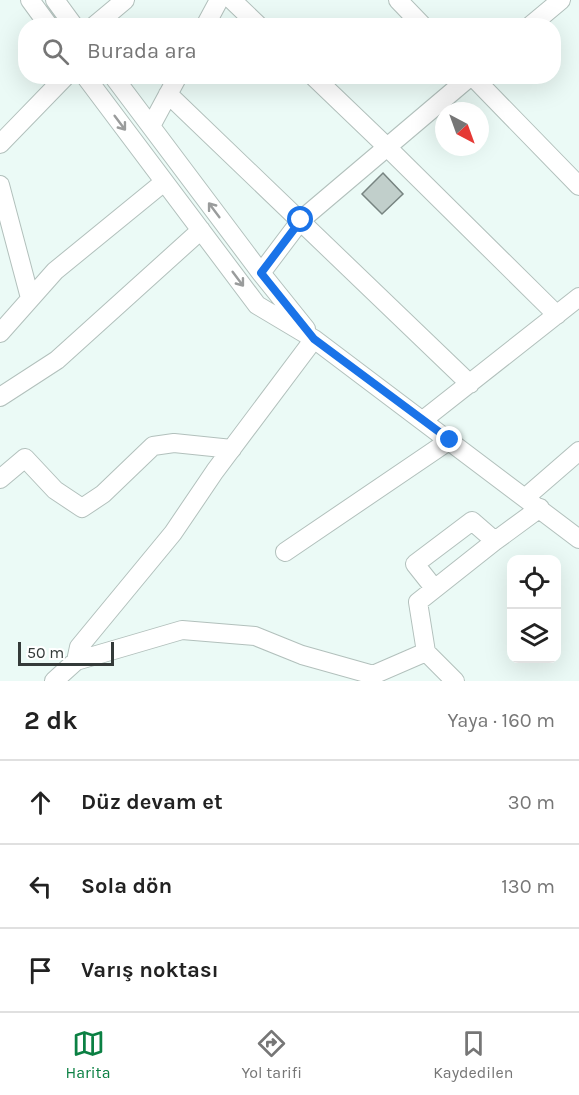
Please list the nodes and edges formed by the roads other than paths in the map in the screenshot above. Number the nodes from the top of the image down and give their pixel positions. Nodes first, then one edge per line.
1 (30, 0) edge
2 (55, 0) edge
3 (125, 0) edge
4 (219, 0) edge
5 (232, 0) edge
6 (398, 0) edge
7 (561, 0) edge
8 (43, 18) edge
9 (68, 18) edge
10 (104, 18) edge
11 (209, 18) edge
12 (251, 18) edge
13 (415, 18) edge
14 (540, 18) edge
15 (58, 84) edge
16 (92, 84) edge
17 (119, 84) edge
18 (174, 84) edge
19 (321, 84) edge
20 (462, 84) edge
21 (479, 84) edge
22 (168, 94) junction
23 (151, 126) junction
24 (0, 144) edge
25 (387, 147) junction
26 (164, 182) junction
27 (0, 185) edge
28 (579, 186) edge
29 (301, 220) junction
30 (201, 230) junction
31 (261, 273) junction
32 (579, 297) edge
33 (30, 298) junction
34 (557, 315) junction
35 (0, 333) edge
36 (314, 339) junction
37 (470, 384) junction
38 (0, 397) edge
39 (423, 420) junction
40 (450, 440) junction
41 (232, 449) junction
42 (579, 451) edge
43 (0, 479) edge
44 (533, 503) junction
45 (579, 539) edge
46 (495, 541) junction
47 (285, 552) dead end
48 (434, 588) junction
49 (426, 652) junction
50 (76, 661) junction
51 (54, 681) edge
52 (455, 681) edge

1 - 8 street
2 - 9 street
3 - 10 street
4 - 11 street
5 - 12 street
6 - 13 street
7 - 14 street
15 - 24 street
16 -> 26 street
17 - 23 street
18 - 22 street
19 - 25 street
20 - 25 street
21 - 28 street
22 - 23 street
22 - 29 street
31 -> 23 street
25 - 29 street
25 - 34 street
26 - 30 street
26 - 33 street
27 - 33 street
29 - 31 street
29 - 37 street
30 -> 36 street
30 - 38 street
31 - 36 street
32 - 34 street
33 - 35 street
34 - 37 street
36 - 39 street
36 - 41 street
37 - 39 street
39 - 40 street
40 - 44 street
40 - 47 street
41 - 43 street
41 - 50 street
42 - 44 street
44 - 45 street
44 - 46 street
46 - 48 street
46 - 48 street
48 - 49 street
49 - 50 street
49 - 52 street
50 - 51 street

